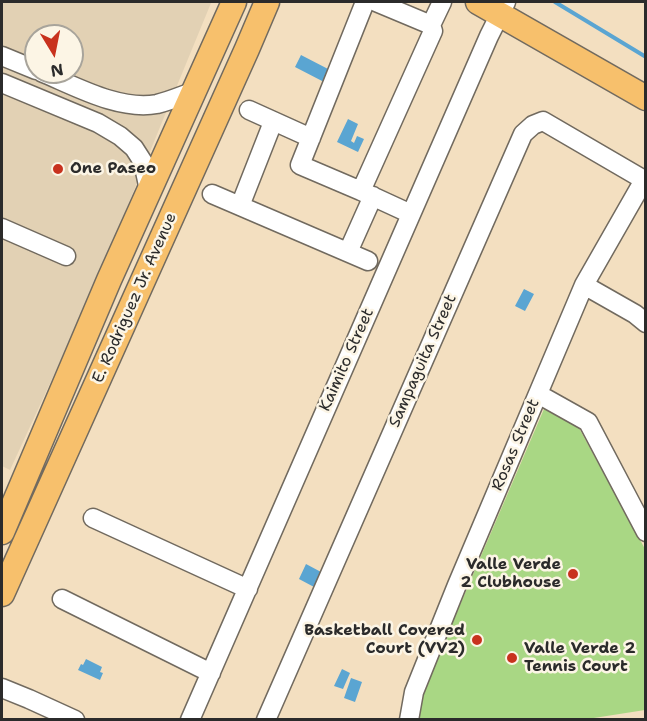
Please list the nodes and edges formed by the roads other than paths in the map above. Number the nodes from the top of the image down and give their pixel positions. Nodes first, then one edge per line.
1 (234, 2) edge
2 (267, 2) edge
3 (365, 2) edge
4 (376, 2) edge
5 (442, 2) edge
6 (478, 2) edge
7 (506, 6) edge
8 (431, 25) junction
9 (2, 56) edge
10 (24, 65) edge
11 (645, 82) edge
12 (2, 83) edge
13 (70, 84) edge
14 (192, 92) junction
15 (645, 98) edge
16 (107, 99) junction
17 (249, 110) dead end
18 (273, 122) junction
19 (98, 123) junction
20 (311, 138) junction
21 (645, 181) edge
22 (149, 190) junction
23 (367, 193) junction
24 (212, 194) dead end
25 (240, 206) junction
26 (411, 214) junction
27 (135, 223) junction
28 (2, 228) edge
29 (163, 236) junction
30 (348, 252) junction
31 (66, 256) dead end
32 (368, 261) dead end
33 (584, 285) junction
34 (645, 323) edge
35 (538, 394) junction
36 (93, 518) dead end
37 (2, 532) edge
38 (645, 532) edge
39 (248, 588) junction
40 (2, 594) edge
41 (62, 599) dead end
42 (211, 673) junction
43 (2, 688) edge
44 (75, 720) edge
45 (190, 720) edge
46 (266, 720) edge
47 (409, 720) edge

1 - 14 main road, E. Rodriguez Jr. Avenue
2 - 29 main road, E. Rodriguez Jr. Avenue
3 - 20 street
4 - 8 street
5 - 8 street
6 - 7 main road
7 - 11 main road
7 - 15 main road
7 - 26 street, Kaimito Street
8 - 23 street
9 - 10 street
12 - 19 street
13 - 16 street
14 - 16 street
14 - 22 main road, E. Rodriguez Jr. Avenue
16 - 19 street
17 - 18 street
18 - 20 street
18 - 25 street
19 - 22 street
20 - 23 street
21 - 33 street, Rosas Street
21 - 46 street, Sampaguita Street
22 - 27 main road, E. Rodriguez Jr. Avenue
23 - 26 street
23 - 30 street
24 - 25 street
25 - 30 street
26 - 39 street, Kaimito Street
27 - 29 main road
27 - 37 main road, E. Rodriguez Jr. Avenue
28 - 31 street
29 - 40 main road, E. Rodriguez Jr. Avenue
30 - 32 street
33 - 34 street
33 - 35 street, Rosas Street
35 - 38 street
35 - 47 street, Rosas Street
36 - 39 street
39 - 42 street, Kaimito Street
41 - 42 street
42 - 45 street, Kaimito Street
43 - 44 street

